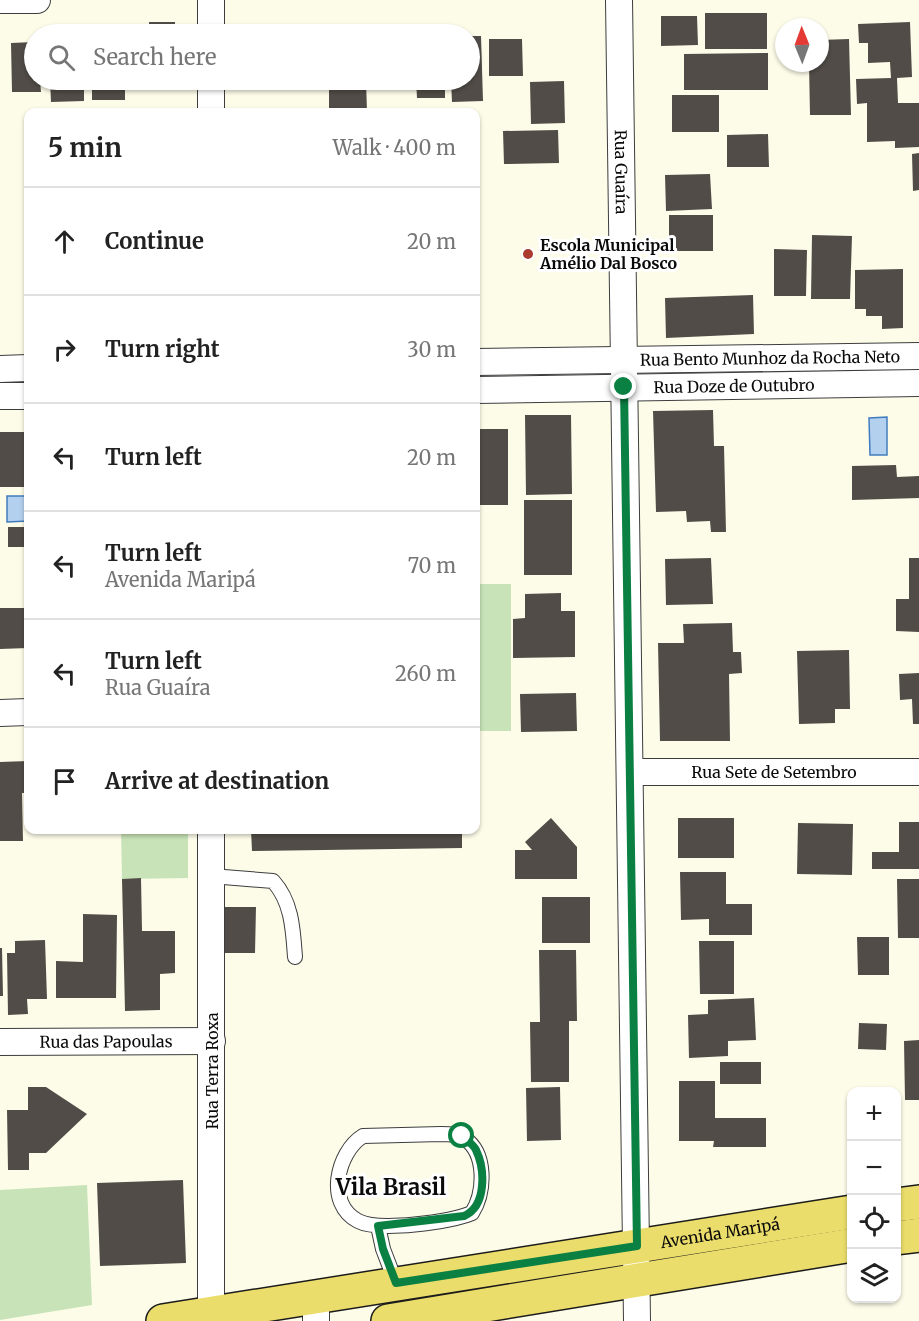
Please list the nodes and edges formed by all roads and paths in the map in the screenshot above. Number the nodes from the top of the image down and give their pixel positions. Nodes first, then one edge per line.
1 (0, 0) edge
2 (37, 0) edge
3 (211, 0) edge
4 (619, 0) edge
5 (211, 24) edge
6 (211, 90) edge
7 (211, 108) edge
8 (919, 356) edge
9 (624, 360) junction
10 (480, 362) edge
11 (24, 368) edge
12 (0, 369) edge
13 (919, 383) edge
14 (624, 387) junction
15 (480, 390) edge
16 (0, 396) edge
17 (24, 396) edge
18 (24, 712) edge
19 (0, 713) edge
20 (630, 772) junction
21 (919, 772) edge
22 (211, 834) edge
23 (212, 876) junction
24 (295, 957) dead end
25 (212, 1041) junction
26 (0, 1042) edge
27 (919, 1202) edge
28 (901, 1204) edge
29 (847, 1213) edge
30 (378, 1226) junction
31 (919, 1235) edge
32 (901, 1237) edge
33 (637, 1246) junction
34 (847, 1246) edge
35 (637, 1280) junction
36 (396, 1283) junction
37 (316, 1309) edge
38 (211, 1313) junction
39 (395, 1320) edge
40 (163, 1321) edge
41 (637, 1321) edge

1 - 2 street
3 - 5 street
4 - 9 street, Rua Guaíra
6 - 7 street
8 - 9 street, Rua Bento Munhoz da Rocha Neto
9 - 10 street, Rua Bento Munhoz da Rocha Neto
9 - 14 street, Rua Guaíra
11 - 12 street
13 - 14 street, Rua Doze de Outubro
14 - 15 street, Rua Doze de Outubro
14 - 20 street, Rua Guaíra
16 - 17 street
18 - 19 street
20 - 21 street, Rua Sete de Setembro
20 - 33 street, Rua Guaíra
22 - 23 street, Rua Terra Roxa
23 - 24 lane
23 - 25 street, Rua Terra Roxa
25 - 26 street, Rua das Papoulas
25 - 38 street, Rua Terra Roxa
27 - 28 main road
29 - 33 main road, Avenida Maripá
30 - 30 lane
30 - 36 lane
31 - 32 main road
33 - 35 street, Rua Guaíra
33 - 36 main road, Avenida Maripá
34 - 35 main road, Avenida Maripá
35 - 39 main road, Avenida Maripá
35 - 41 street, Rua Guaíra
36 - 37 main road, Avenida Maripá
36 - 39 main road
37 - 38 main road, Avenida Maripá
38 - 40 main road, Avenida Maripá

